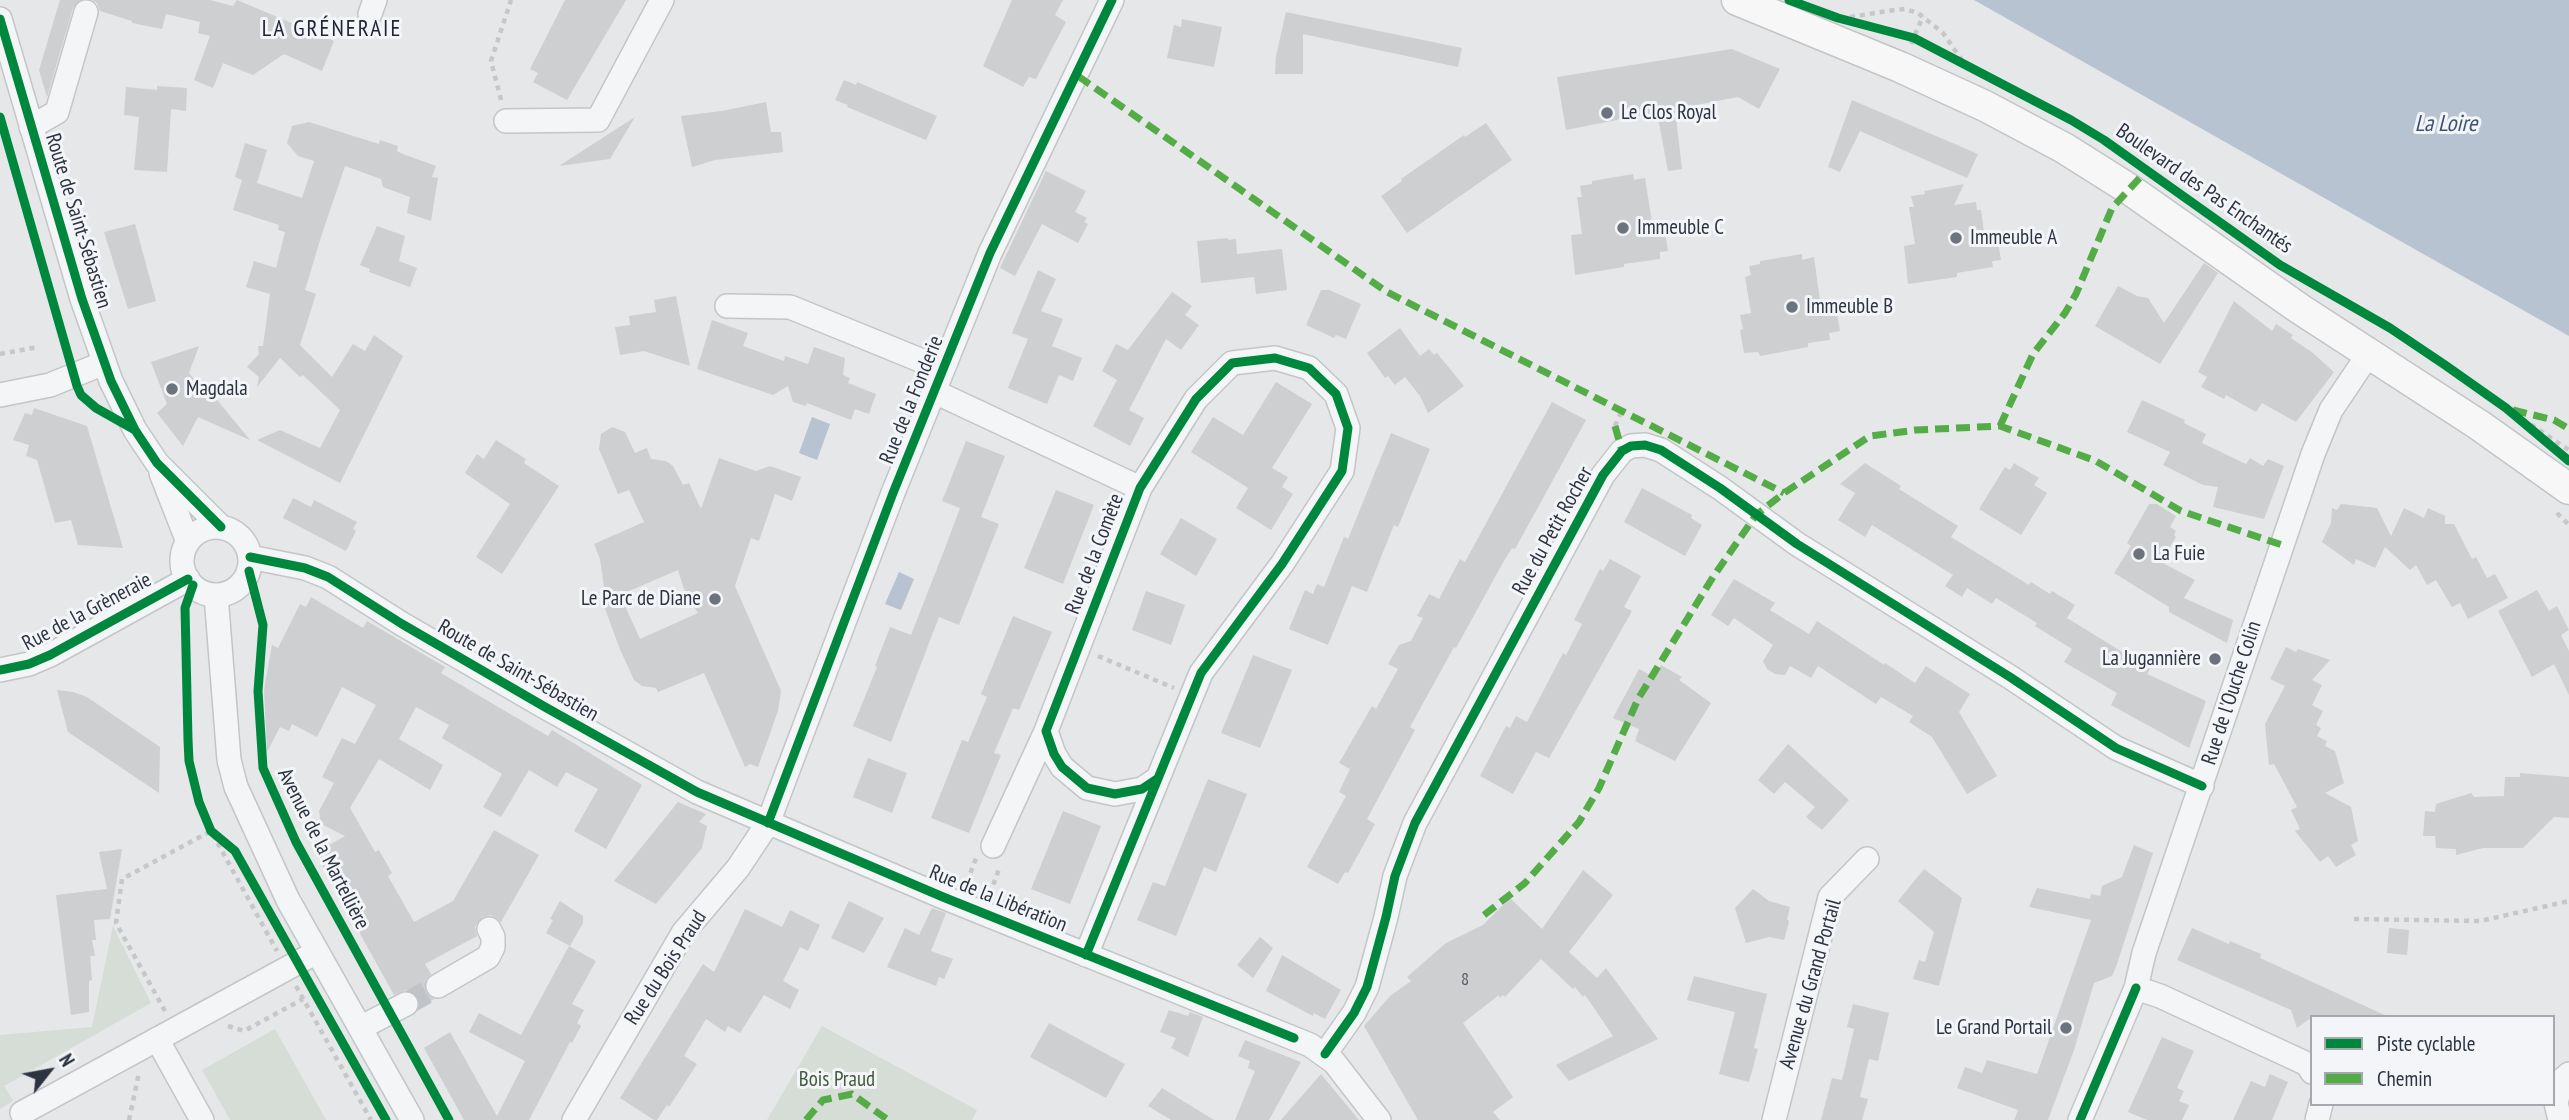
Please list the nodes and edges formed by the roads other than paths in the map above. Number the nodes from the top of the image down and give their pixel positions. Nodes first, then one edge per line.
1 (662, 0) edge
2 (1112, 0) edge
3 (1737, 0) edge
4 (86, 12) dead end
5 (0, 19) edge
6 (506, 121) road end
7 (31, 127) junction
8 (727, 306) dead end
9 (2370, 352) junction
10 (104, 363) junction
11 (942, 369) junction
12 (933, 391) junction
13 (0, 396) edge
14 (157, 463) junction
15 (1140, 488) junction
16 (2561, 499) edge
17 (221, 527) junction
18 (188, 542) junction
19 (250, 557) junction
20 (188, 579) junction
21 (216, 594) junction
22 (0, 670) edge
23 (1046, 731) junction
24 (1157, 779) junction
25 (2202, 786) junction
26 (768, 823) junction
27 (993, 846) road end
28 (1867, 859) dead end
29 (489, 929) dead end
30 (317, 952) junction
31 (1086, 954) junction
32 (438, 986) tunnel mouth
33 (2136, 988) junction
34 (406, 1004) tunnel mouth
35 (360, 1028) junction
36 (166, 1041) junction
37 (1325, 1054) junction
38 (2310, 1068) edge
39 (2569, 1074) edge
40 (22, 1113) dead end
41 (202, 1120) edge
42 (412, 1120) edge
43 (574, 1120) edge
44 (1379, 1120) edge
45 (1774, 1120) edge
46 (2080, 1120) edge
47 (2560, 1120) edge

1 - 6 street
2 - 11 street, Rue de la Fonderie
3 - 9 main road, Boulevard des Pas Enchantés
4 - 7 street
5 - 7 street, Route de Saint-Sébastien
7 - 10 street, Route de Saint-Sébastien
8 - 11 street
9 - 16 main road, Boulevard des Pas Enchantés
9 - 25 street, Rue de l'Ouche Colin
10 - 13 street
10 - 14 street, Route de Saint-Sébastien
11 - 12 street, Rue de la Fonderie
12 - 15 street, Rue de la Comète
12 - 26 street, Rue de la Fonderie
14 - 17 street, Route de Saint-Sébastien
14 - 18 street, Route de Saint-Sébastien
15 - 23 street, Rue de la Comète
15 - 24 street, Rue de la Comète
17 - 18 street
17 - 19 street
18 - 20 street
19 - 21 street
19 - 26 street, Route de Saint-Sébastien
20 - 21 street
20 - 22 street, Rue de la Grèneraie
21 - 30 street
23 - 24 street
23 - 27 street, Rue de la Comète
24 - 31 street, Rue de la Comète
25 - 33 street, Rue de l'Ouche Colin
25 - 37 street, Rue du Petit Rocher
26 - 31 street, Rue de la Libération
26 - 43 street, Rue du Bois Praud
28 - 45 street, Avenue du Grand Portail
29 - 32 street
30 - 35 street
30 - 36 street
31 - 37 street, Rue de la Libération
33 - 38 street
33 - 46 street, Rue de l'Ouche Colin
34 - 35 street
35 - 42 street
36 - 40 street
36 - 41 street
37 - 44 street, Rue de la Libération
39 - 47 street

